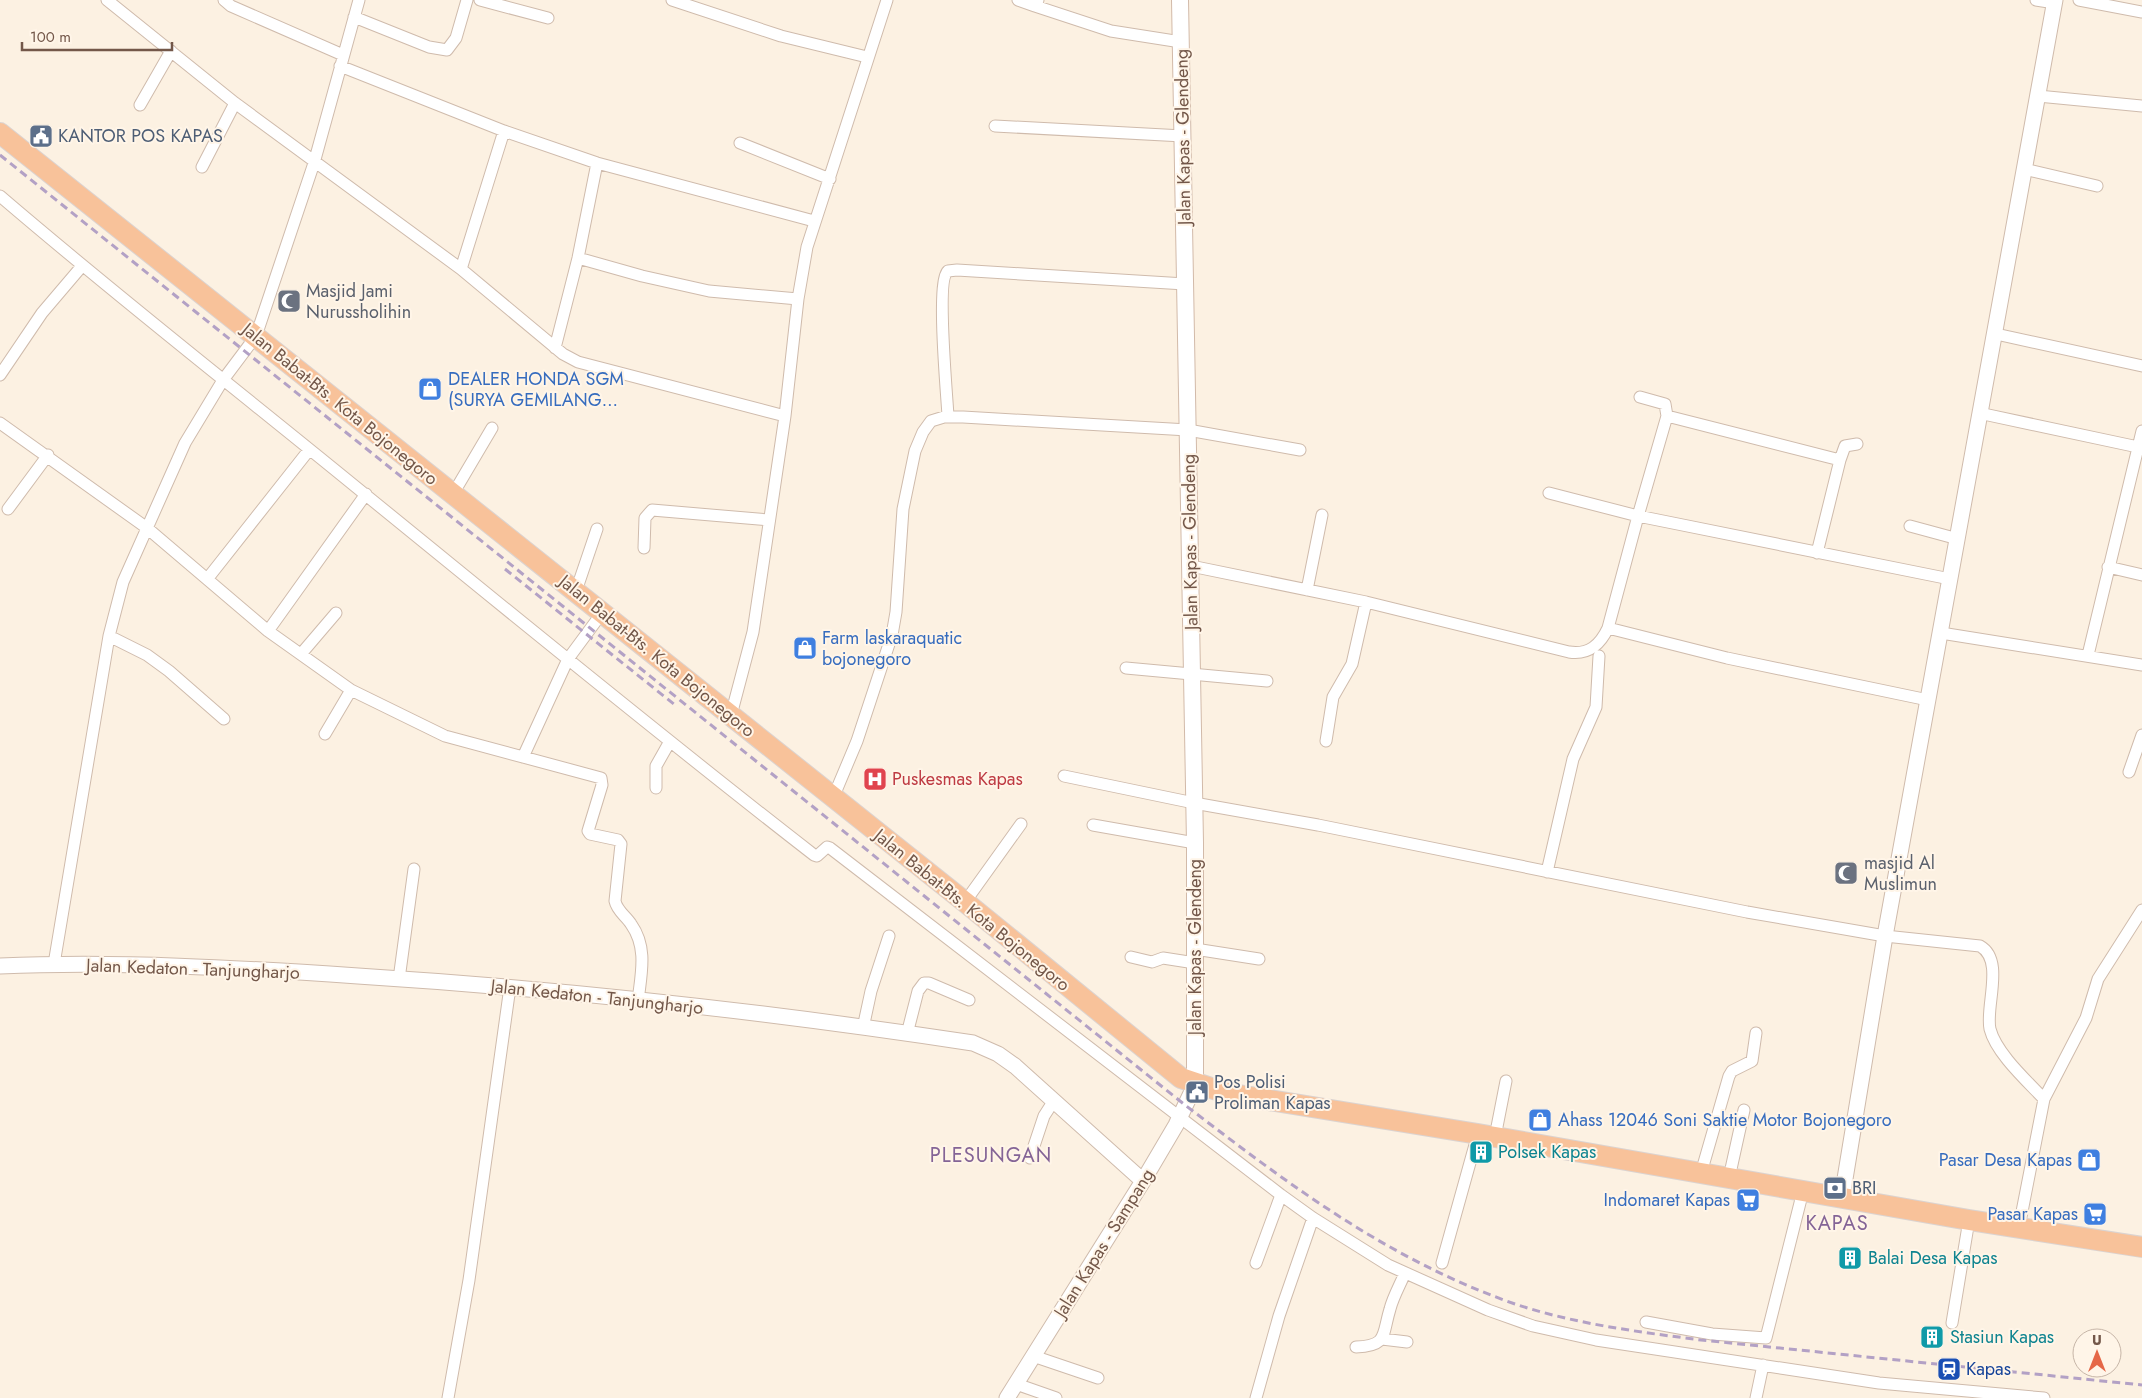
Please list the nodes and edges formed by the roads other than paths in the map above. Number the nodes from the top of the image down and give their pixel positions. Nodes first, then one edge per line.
1 (107, 0) edge
2 (224, 0) edge
3 (359, 0) edge
4 (467, 0) edge
5 (480, 0) edge
6 (887, 0) edge
7 (1018, 0) edge
8 (1180, 0) edge
9 (2036, 0) edge
10 (2079, 0) edge
11 (675, 1) edge
12 (2055, 2) edge
13 (1037, 3) edge
14 (2142, 12) edge
15 (354, 17) junction
16 (548, 18) dead end
17 (1181, 42) junction
18 (171, 51) junction
19 (867, 57) junction
20 (342, 60) junction
21 (2038, 96) junction
22 (235, 103) junction
23 (140, 105) dead end
24 (2142, 106) edge
25 (995, 126) dead end
26 (504, 131) junction
27 (0, 132) edge
28 (1183, 136) junction
29 (740, 143) dead end
30 (314, 163) junction
31 (597, 163) junction
32 (202, 167) dead end
33 (2024, 169) junction
34 (830, 179) junction
35 (2097, 186) dead end
36 (0, 196) edge
37 (814, 221) junction
38 (578, 258) junction
39 (82, 266) junction
40 (460, 269) junction
41 (1185, 284) junction
42 (798, 299) junction
43 (1996, 334) junction
44 (256, 336) junction
45 (555, 348) junction
46 (2142, 366) edge
47 (0, 375) edge
48 (223, 380) junction
49 (1640, 397) dead end
50 (1979, 413) junction
51 (785, 416) junction
52 (948, 416) junction
53 (1667, 416) junction
54 (0, 422) edge
55 (492, 428) dead end
56 (1188, 430) junction
57 (2142, 432) edge
58 (1857, 444) dead end
59 (2138, 448) junction
60 (308, 450) junction
61 (1300, 450) dead end
62 (48, 455) junction
63 (1840, 460) junction
64 (1549, 493) dead end
65 (366, 494) junction
66 (453, 494) junction
67 (8, 510) dead end
68 (1322, 515) dead end
69 (1638, 516) junction
70 (769, 520) junction
71 (1910, 526) dead end
72 (147, 528) junction
73 (597, 529) dead end
74 (1958, 539) junction
75 (644, 548) dead end
76 (1817, 553) junction
77 (1191, 566) junction
78 (2108, 567) junction
79 (2142, 575) edge
80 (208, 578) junction
81 (1950, 579) junction
82 (1307, 590) junction
83 (576, 591) junction
84 (1366, 602) junction
85 (336, 613) dead end
86 (602, 613) junction
87 (268, 631) junction
88 (1606, 633) junction
89 (1941, 633) junction
90 (109, 636) junction
91 (1581, 653) junction
92 (301, 654) junction
93 (2088, 655) junction
94 (1599, 656) junction
95 (568, 659) junction
96 (2142, 665) edge
97 (1126, 668) dead end
98 (1192, 674) junction
99 (1267, 681) dead end
100 (350, 690) junction
101 (1928, 700) junction
102 (731, 715) junction
103 (224, 719) dead end
104 (325, 734) dead end
105 (2142, 735) edge
106 (1326, 741) dead end
107 (669, 743) junction
108 (523, 756) junction
109 (2129, 772) dead end
110 (1064, 776) dead end
111 (656, 788) dead end
112 (834, 798) junction
113 (1194, 803) junction
114 (1021, 824) dead end
115 (1093, 825) dead end
116 (1196, 843) junction
117 (414, 869) dead end
118 (1547, 872) junction
119 (965, 902) junction
120 (2142, 910) edge
121 (889, 936) dead end
122 (1885, 936) junction
123 (1195, 956) junction
124 (1131, 957) dead end
125 (1259, 959) dead end
126 (54, 964) junction
127 (0, 966) edge
128 (399, 979) junction
129 (510, 987) junction
130 (969, 1000) dead end
131 (638, 1001) junction
132 (863, 1028) junction
133 (1756, 1033) dead end
134 (907, 1034) junction
135 (1506, 1082) dead end
136 (1195, 1085) junction
137 (2044, 1099) junction
138 (1053, 1102) junction
139 (1744, 1110) dead end
140 (1180, 1118) junction
141 (1487, 1135) junction
142 (1030, 1158) dead end
143 (1701, 1173) junction
144 (1729, 1178) junction
145 (1143, 1181) junction
146 (1803, 1191) junction
147 (1281, 1195) junction
148 (1842, 1197) junction
149 (1313, 1218) junction
150 (1969, 1220) junction
151 (2019, 1226) junction
152 (2142, 1247) edge
153 (1256, 1263) dead end
154 (1442, 1263) dead end
155 (1405, 1273) junction
156 (1646, 1322) dead end
157 (1952, 1323) dead end
158 (1382, 1339) junction
159 (1407, 1342) dead end
160 (1356, 1347) dead end
161 (1033, 1356) junction
162 (1763, 1365) junction
163 (1098, 1378) dead end
164 (1016, 1384) junction
165 (1943, 1394) edge
166 (448, 1398) edge
167 (1007, 1398) edge
168 (1056, 1398) edge
169 (1256, 1398) edge
170 (1756, 1398) edge
171 (2044, 1398) edge

1 - 18 street
2 - 20 street
3 - 15 street
4 - 15 street
5 - 16 street
6 - 19 street
7 - 13 street
8 - 17 main road, Jalan Kapas - Glendeng
9 - 12 street
10 - 14 street
11 - 19 street
12 - 21 street
13 - 17 street
15 - 20 street
17 - 28 main road, Jalan Kapas - Glendeng
18 - 22 street
18 - 23 street
19 - 34 street
20 - 26 street
20 - 30 street
21 - 24 street
21 - 33 street
22 - 30 street
22 - 32 street
25 - 28 street
26 - 31 street
26 - 40 street
27 - 44 highway, Jalan Babat-Bts. Kota Bojonegoro
28 - 41 main road, Jalan Kapas - Glendeng
29 - 34 street
30 - 40 street
30 - 44 street
31 - 37 street
31 - 38 street
33 - 35 street
33 - 43 street
34 - 37 street
36 - 39 street
37 - 42 street
38 - 42 street
38 - 45 street
39 - 47 street
39 - 48 street
40 - 45 street
41 - 52 street
41 - 56 main road, Jalan Kapas - Glendeng
42 - 51 street
43 - 46 street
43 - 50 street
44 - 48 street
44 - 66 highway, Jalan Babat-Bts. Kota Bojonegoro
45 - 51 street
48 - 60 street
48 - 72 street
49 - 53 street
50 - 59 street
50 - 74 street
51 - 70 street
52 - 56 street
52 - 112 street
53 - 63 street
53 - 69 street
54 - 62 street
55 - 66 street
56 - 61 street
56 - 77 main road, Jalan Kapas - Glendeng
57 - 59 street
58 - 63 street
59 - 78 street
60 - 65 street
60 - 80 street
62 - 67 street
62 - 72 street
63 - 76 street
64 - 69 street
65 - 87 street
65 - 95 street
66 - 83 highway, Jalan Babat-Bts. Kota Bojonegoro
68 - 82 street
69 - 76 street
69 - 88 street
70 - 75 street
70 - 102 street
71 - 74 street
72 - 80 street
72 - 90 street
73 - 83 street
74 - 81 street
76 - 81 street
77 - 82 street
77 - 98 main road, Jalan Kapas - Glendeng
78 - 79 street
78 - 93 street
80 - 87 street
81 - 89 street
82 - 84 street
83 - 86 highway, Jalan Babat-Bts. Kota Bojonegoro
84 - 91 street
84 - 106 street
85 - 92 street
86 - 95 street
86 - 102 highway, Jalan Babat-Bts. Kota Bojonegoro
87 - 92 street
88 - 91 street
88 - 94 street
88 - 101 street
89 - 93 street
89 - 101 street
90 - 103 street
90 - 126 street
91 - 94 street
92 - 100 street
93 - 96 street
94 - 118 street
95 - 107 street
95 - 108 street
97 - 98 street
98 - 99 street
98 - 113 main road, Jalan Kapas - Glendeng
100 - 104 street
100 - 108 street
101 - 122 street
102 - 112 highway, Jalan Babat-Bts. Kota Bojonegoro
105 - 109 street
107 - 111 street
107 - 140 street
108 - 131 street
110 - 113 street
112 - 119 highway, Jalan Babat-Bts. Kota Bojonegoro
113 - 116 main road, Jalan Kapas - Glendeng
113 - 118 street
114 - 119 street
115 - 116 street
116 - 123 main road, Jalan Kapas - Glendeng
117 - 128 street
118 - 122 street
119 - 136 highway, Jalan Babat-Bts. Kota Bojonegoro
120 - 137 street
121 - 132 street
122 - 137 street
122 - 148 street
123 - 124 street
123 - 125 street
123 - 136 main road, Jalan Kapas - Glendeng
126 - 127 street, Jalan Kedaton - Tanjungharjo
126 - 128 street, Jalan Kedaton - Tanjungharjo
128 - 129 street, Jalan Kedaton - Tanjungharjo
129 - 131 street, Jalan Kedaton - Tanjungharjo
129 - 166 street
130 - 134 street
131 - 132 street, Jalan Kedaton - Tanjungharjo
132 - 134 street, Jalan Kedaton - Tanjungharjo
133 - 143 street
134 - 138 street, Jalan Kedaton - Tanjungharjo
135 - 141 street
136 - 140 street, Jalan Kapas - Sampang
136 - 141 highway, Jalan Babat-Bts. Kota Bojonegoro
137 - 151 street
138 - 142 street
138 - 145 street, Jalan Kedaton - Tanjungharjo
139 - 144 street
140 - 145 street, Jalan Kapas - Sampang
140 - 147 street
141 - 143 highway, Jalan Babat-Bts. Kota Bojonegoro
141 - 154 street
143 - 144 highway, Jalan Babat-Bts. Kota Bojonegoro
144 - 146 highway, Jalan Babat-Bts. Kota Bojonegoro
145 - 161 street, Jalan Kapas - Sampang
146 - 148 highway, Jalan Babat-Bts. Kota Bojonegoro
146 - 156 street
147 - 149 street
147 - 153 street
148 - 150 highway, Jalan Babat-Bts. Kota Bojonegoro
149 - 155 street
149 - 169 street
150 - 151 highway, Jalan Babat-Bts. Kota Bojonegoro
150 - 157 street
151 - 152 highway, Jalan Babat-Bts. Kota Bojonegoro
155 - 158 street
155 - 162 street
158 - 159 street
158 - 160 street
161 - 163 street
161 - 164 street, Jalan Kapas - Sampang
162 - 165 street
162 - 170 street
164 - 167 street, Jalan Kapas - Sampang
164 - 168 street
165 - 171 street

